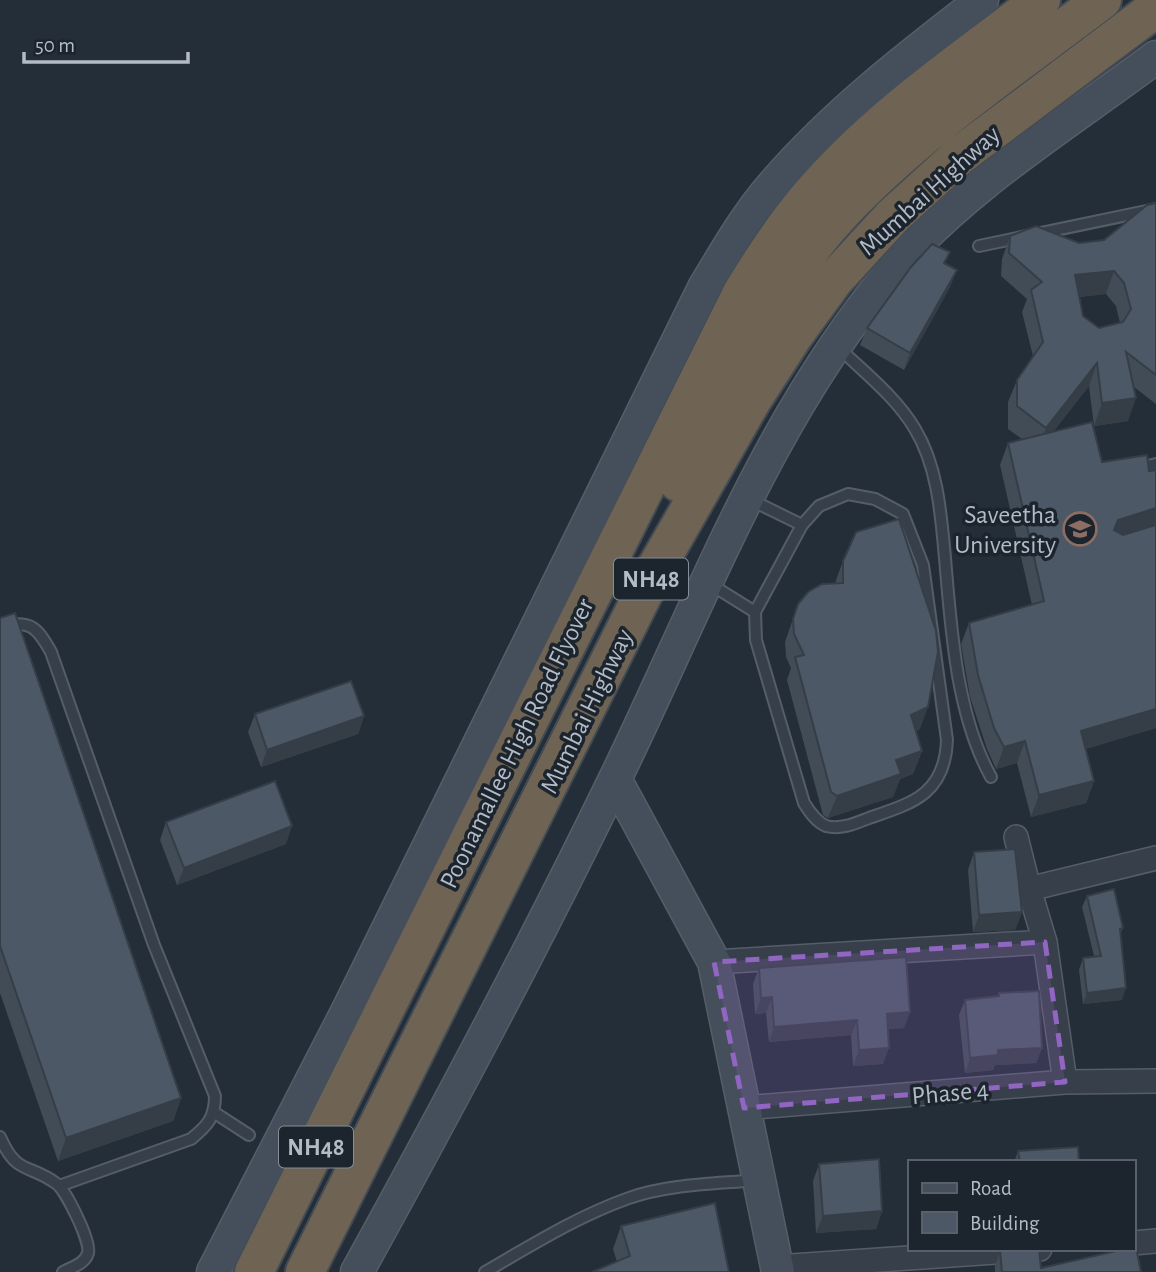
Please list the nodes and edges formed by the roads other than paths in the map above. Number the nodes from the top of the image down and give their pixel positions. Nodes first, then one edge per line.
1 (982, 0) edge
2 (1041, 0) edge
3 (1089, 6) edge
4 (1156, 8) edge
5 (1156, 57) edge
6 (1156, 209) edge
7 (979, 246) dead end
8 (836, 345) junction
9 (1156, 464) edge
10 (1123, 471) edge
11 (748, 499) junction
12 (802, 525) junction
13 (708, 583) junction
14 (755, 612) junction
15 (0, 627) edge
16 (597, 689) junction
17 (991, 777) dead end
18 (615, 779) junction
19 (1016, 836) dead end
20 (1156, 858) edge
21 (1030, 889) junction
22 (1045, 942) junction
23 (714, 962) junction
24 (1156, 1081) edge
25 (1065, 1082) junction
26 (744, 1108) junction
27 (215, 1112) junction
28 (250, 1135) dead end
29 (0, 1137) edge
30 (759, 1180) junction
31 (59, 1185) junction
32 (1156, 1241) edge
33 (1135, 1243) edge
34 (1015, 1251) edge
35 (777, 1270) edge
36 (63, 1272) edge
37 (213, 1272) edge
38 (254, 1272) edge
39 (305, 1272) edge
40 (357, 1272) edge
41 (485, 1272) edge

1 - 37 street
2 - 38 highway, Poonamallee High Road Flyover / NH48
3 - 16 highway
4 - 16 highway, Mumbai Highway / NH48
5 - 8 street
6 - 7 lane
8 - 11 street
8 - 17 lane
9 - 10 lane
11 - 12 lane
11 - 13 street
12 - 14 lane
12 - 14 lane
13 - 14 lane
13 - 18 street
15 - 27 lane
16 - 39 highway, Mumbai Highway / NH48
18 - 23 street
18 - 40 street
19 - 21 street
20 - 21 street
21 - 22 street
22 - 23 street
22 - 25 street
23 - 26 street
24 - 25 street, Phase 4
25 - 26 street, Phase 4
26 - 30 street
27 - 28 lane
27 - 31 lane
29 - 31 lane
30 - 35 street
30 - 41 lane
31 - 36 lane
32 - 33 street
34 - 35 street

